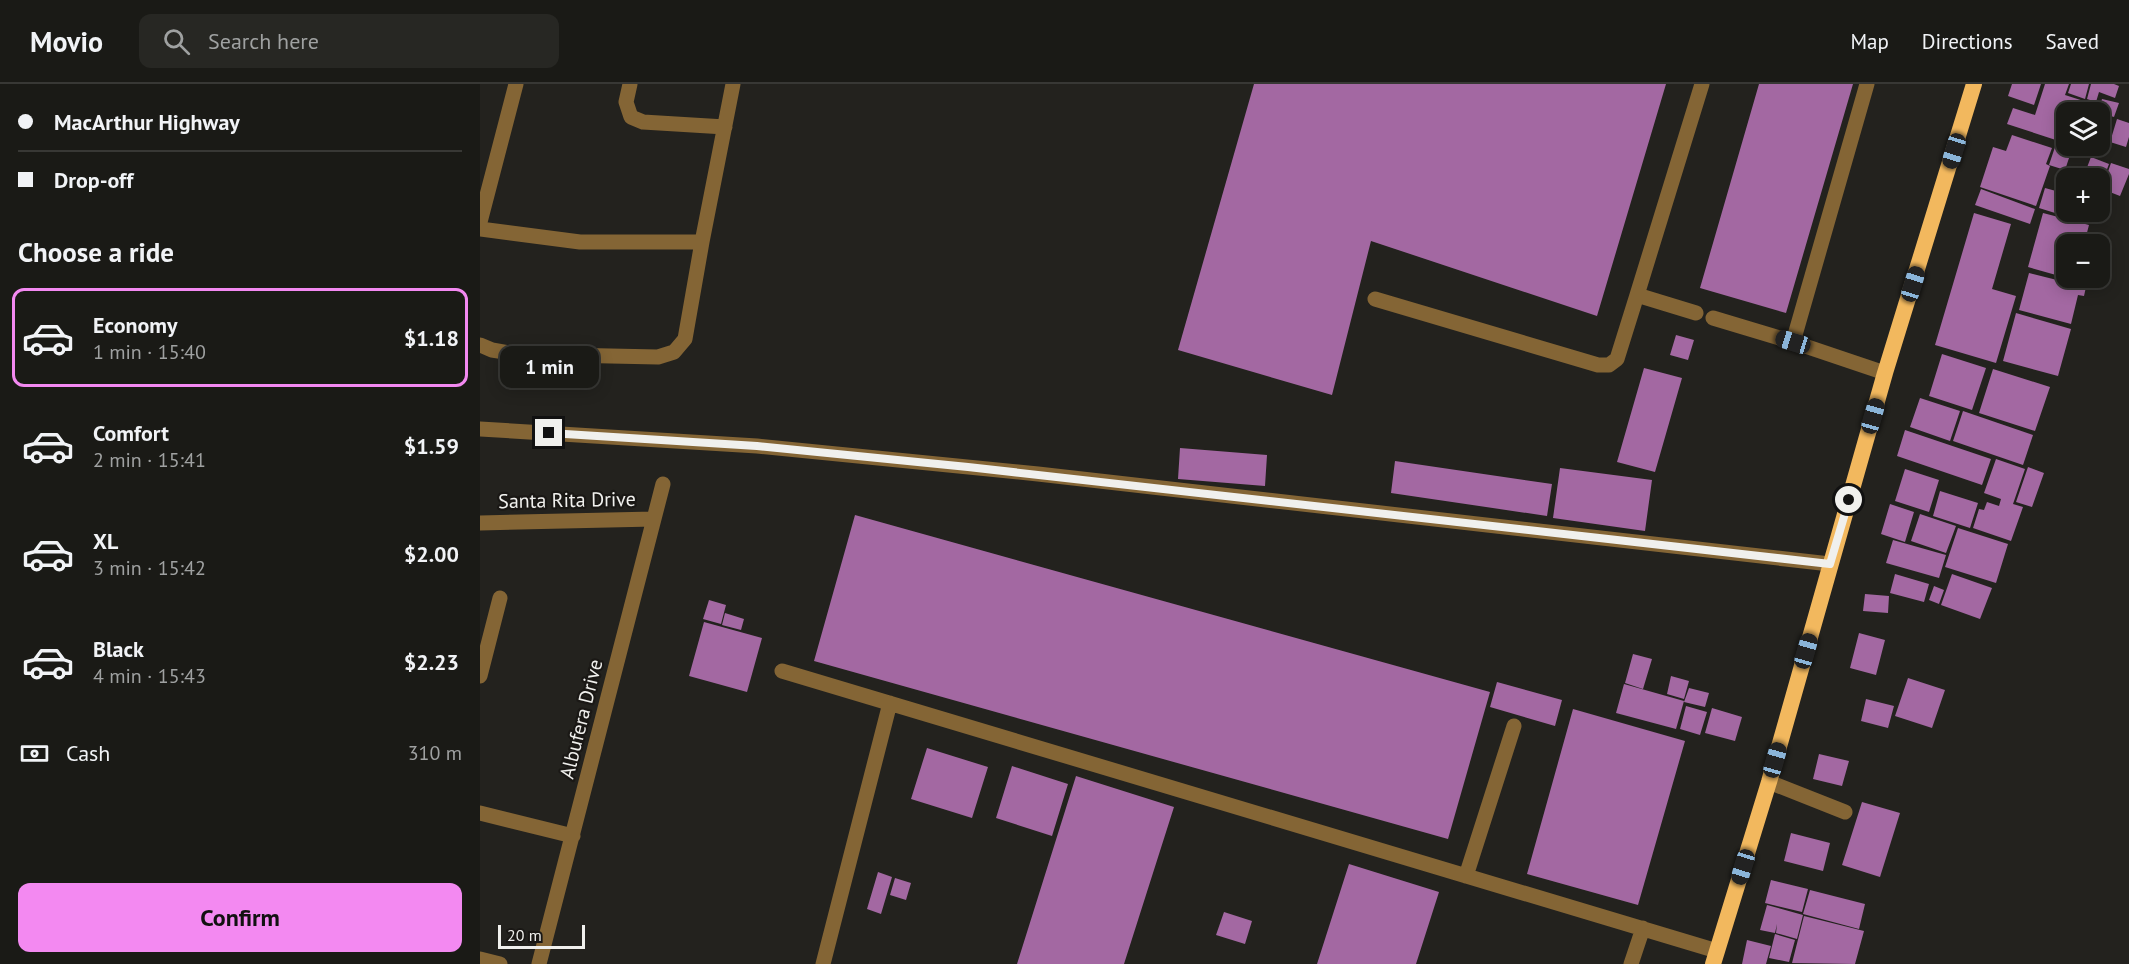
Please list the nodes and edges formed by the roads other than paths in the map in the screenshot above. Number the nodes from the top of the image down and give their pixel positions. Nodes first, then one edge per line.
1 (516, 84) edge
2 (630, 84) edge
3 (733, 84) edge
4 (1702, 84) edge
5 (1867, 84) edge
6 (1974, 84) edge
7 (725, 127) junction
8 (480, 222) edge
9 (480, 229) edge
10 (702, 242) junction
11 (1637, 295) junction
12 (1375, 299) dead end
13 (1696, 313) dead end
14 (1713, 318) dead end
15 (1793, 342) junction
16 (480, 345) edge
17 (1885, 373) junction
18 (480, 429) edge
19 (663, 484) dead end
20 (654, 519) junction
21 (480, 523) edge
22 (1830, 564) junction
23 (500, 598) dead end
24 (782, 671) dead end
25 (480, 676) edge
26 (890, 703) junction
27 (1514, 726) dead end
28 (1769, 782) junction
29 (1845, 812) dead end
30 (480, 813) edge
31 (573, 836) junction
32 (1466, 876) junction
33 (1643, 928) junction
34 (1715, 958) edge
35 (480, 959) edge
36 (500, 964) edge
37 (539, 964) edge
38 (823, 964) edge
39 (1631, 964) edge

1 - 8 street
2 - 7 street
3 - 7 street
4 - 11 street
5 - 15 street
6 - 17 highway
7 - 10 street
9 - 10 street
10 - 16 street
11 - 12 street
11 - 13 street
14 - 15 street
15 - 17 street
17 - 22 highway
18 - 22 street
19 - 20 street, Albufera Drive
20 - 21 street, Santa Rita Drive
20 - 31 street, Albufera Drive
22 - 28 highway
23 - 25 street
24 - 26 street
26 - 32 street
26 - 38 street
27 - 32 street
28 - 29 street
28 - 34 highway
30 - 31 street
31 - 37 street, Albufera Drive
32 - 33 street
33 - 34 street
33 - 39 street
35 - 36 street

